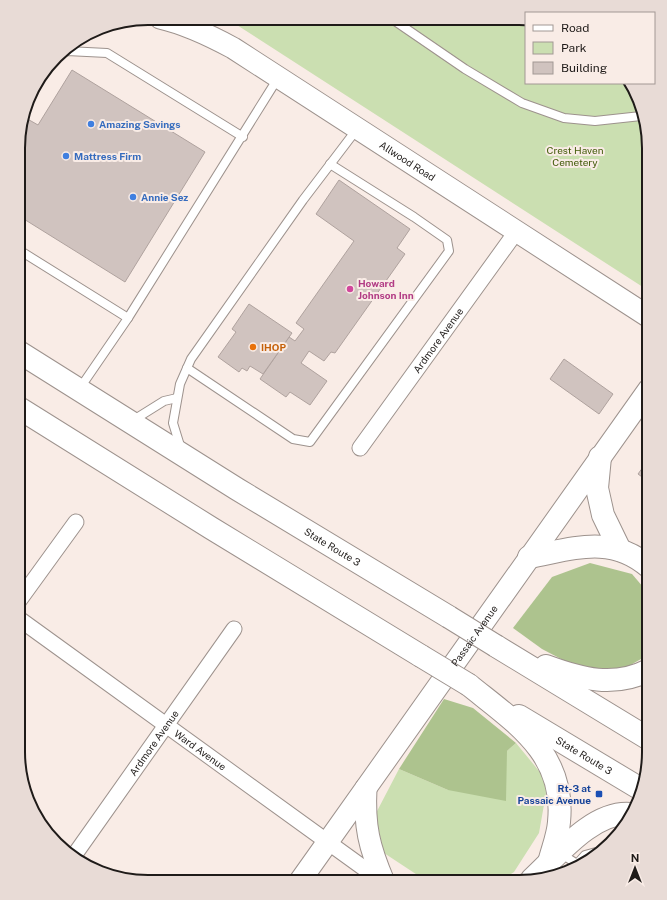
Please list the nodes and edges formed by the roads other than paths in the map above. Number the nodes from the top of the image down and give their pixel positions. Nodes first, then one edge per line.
1 (187, 25) edge
2 (401, 25) edge
3 (73, 51) edge
4 (279, 77) junction
5 (638, 116) edge
6 (358, 128) junction
7 (243, 137) junction
8 (330, 164) junction
9 (516, 232) junction
10 (25, 254) edge
11 (642, 313) edge
12 (128, 318) junction
13 (25, 356) edge
14 (187, 368) junction
15 (79, 390) junction
16 (177, 398) junction
17 (642, 399) edge
18 (25, 412) edge
19 (130, 422) junction
20 (360, 448) dead end
21 (184, 455) junction
22 (600, 457) junction
23 (76, 522) dead end
24 (535, 548) junction
25 (620, 550) junction
26 (642, 561) edge
27 (25, 592) edge
28 (25, 623) edge
29 (234, 629) dead end
30 (496, 646) junction
31 (642, 673) edge
32 (469, 685) junction
33 (167, 725) junction
34 (642, 735) edge
35 (637, 786) edge
36 (366, 788) junction
37 (624, 814) edge
38 (330, 842) junction
39 (77, 852) edge
40 (569, 864) edge
41 (550, 865) edge
42 (540, 873) edge
43 (305, 875) edge
44 (375, 875) edge
45 (381, 875) edge

1 - 4 main road, Allwood Road
2 - 5 lane
3 - 7 lane
4 - 6 main road, Allwood Road
4 - 7 lane
6 - 8 lane
6 - 9 main road, Allwood Road
7 - 12 lane
8 - 14 lane
8 - 14 lane
9 - 11 main road, Allwood Road
9 - 20 street, Ardmore Avenue
10 - 12 lane
12 - 15 lane
13 - 15 highway, State Route 3
14 - 16 lane
15 - 19 highway, State Route 3
16 - 19 lane
16 - 21 lane
17 - 22 main road, Passaic Avenue
18 - 32 highway, State Route 3, bridge
19 - 21 highway, State Route 3
21 - 30 highway, State Route 3, bridge
22 - 24 main road, Passaic Avenue
22 - 25 highway
23 - 27 street
24 - 25 highway
24 - 36 main road, Passaic Avenue
25 - 26 highway
28 - 33 street, Ward Avenue
29 - 33 street, Ardmore Avenue
30 - 31 highway
30 - 34 highway, State Route 3
32 - 35 highway, State Route 3
32 - 41 highway
33 - 38 street, Ward Avenue
33 - 39 street, Ardmore Avenue
36 - 38 main road, Passaic Avenue
36 - 45 main road
37 - 41 highway
38 - 43 main road, Passaic Avenue
38 - 44 street, Ward Avenue
40 - 41 lane
41 - 42 highway

